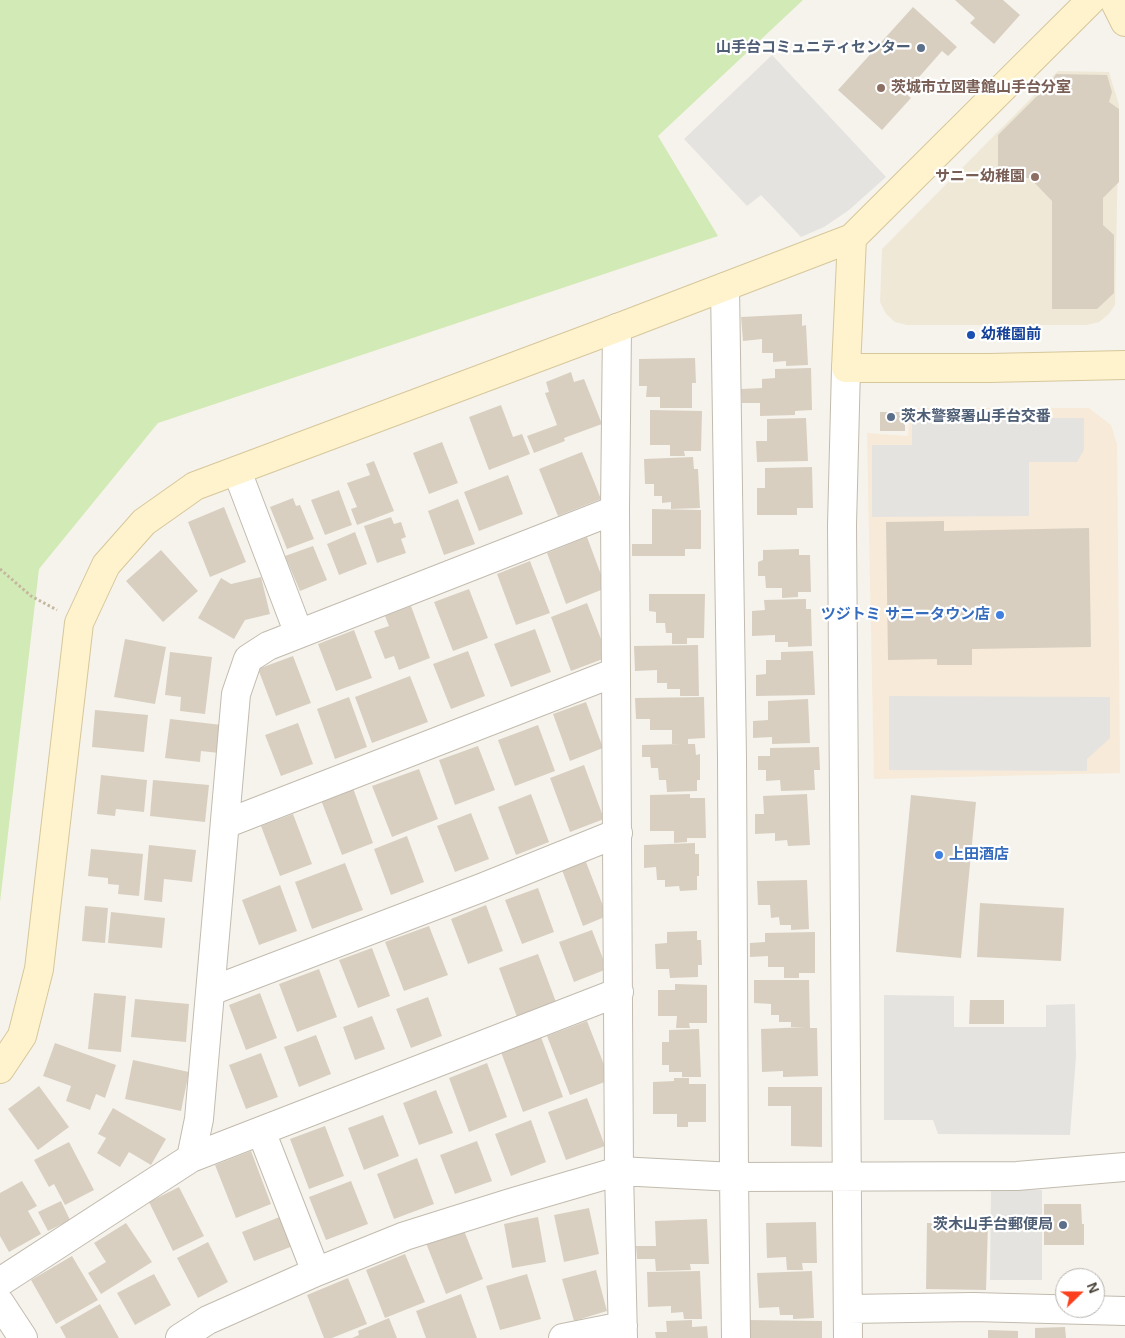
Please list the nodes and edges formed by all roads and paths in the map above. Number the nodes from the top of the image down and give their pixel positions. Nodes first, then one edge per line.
1 (1091, 0) edge
2 (1114, 0) edge
3 (1125, 22) edge
4 (852, 238) junction
5 (725, 287) junction
6 (617, 328) junction
7 (1125, 365) edge
8 (846, 368) junction
9 (237, 471) junction
10 (615, 510) junction
11 (0, 569) edge
12 (79, 623) junction
13 (298, 634) junction
14 (616, 672) junction
15 (224, 824) junction
16 (618, 833) junction
17 (211, 991) junction
18 (619, 992) junction
19 (0, 1068) edge
20 (261, 1131) junction
21 (191, 1158) junction
22 (1125, 1167) edge
23 (619, 1171) junction
24 (846, 1176) junction
25 (734, 1177) junction
26 (316, 1272) junction
27 (0, 1282) edge
28 (0, 1302) edge
29 (848, 1309) junction
30 (1125, 1311) edge
31 (213, 1329) edge
32 (623, 1332) edge
33 (23, 1338) edge
34 (180, 1338) edge
35 (563, 1338) edge
36 (736, 1338) edge
37 (848, 1338) edge

1 - 4 street
2 - 3 street
4 - 5 street
4 - 8 street
5 - 6 street
5 - 25 street
6 - 9 street
6 - 10 street
7 - 8 street
8 - 24 street
9 - 12 street
9 - 13 street
10 - 13 street
10 - 14 street
11 - 12 path
12 - 19 street
13 - 15 street
14 - 15 street
14 - 16 street
15 - 17 street
16 - 17 street
16 - 18 street
17 - 21 street
18 - 20 street
18 - 23 street
20 - 21 street
20 - 26 street
21 - 27 street
22 - 24 street
23 - 25 street
23 - 26 street
23 - 32 street
24 - 25 street
24 - 29 street
25 - 36 street
26 - 31 street
28 - 33 street
29 - 30 street
29 - 37 street
31 - 34 street
32 - 35 street

